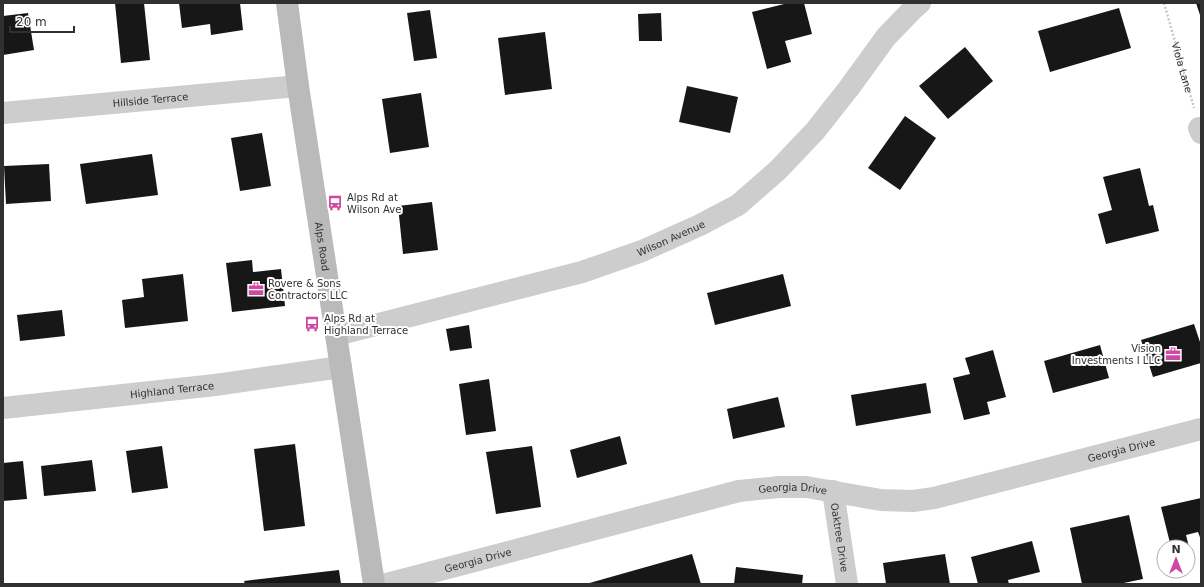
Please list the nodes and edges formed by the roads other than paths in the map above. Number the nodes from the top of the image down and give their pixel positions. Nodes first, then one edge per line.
1 (287, 3) edge
2 (920, 3) edge
3 (298, 86) junction
4 (3, 113) edge
5 (336, 335) junction
6 (341, 367) junction
7 (3, 408) edge
8 (1201, 429) edge
9 (833, 491) junction
10 (374, 584) edge
11 (388, 584) edge
12 (847, 584) edge

1 - 3 main road, Alps Road
2 - 5 street, Wilson Avenue
3 - 4 street, Hillside Terrace
3 - 5 main road, Alps Road
5 - 6 main road, Alps Road
6 - 7 street, Highland Terrace
6 - 10 main road, Alps Road
8 - 9 street, Georgia Drive
9 - 11 street, Georgia Drive
9 - 12 street, Oaktree Drive

